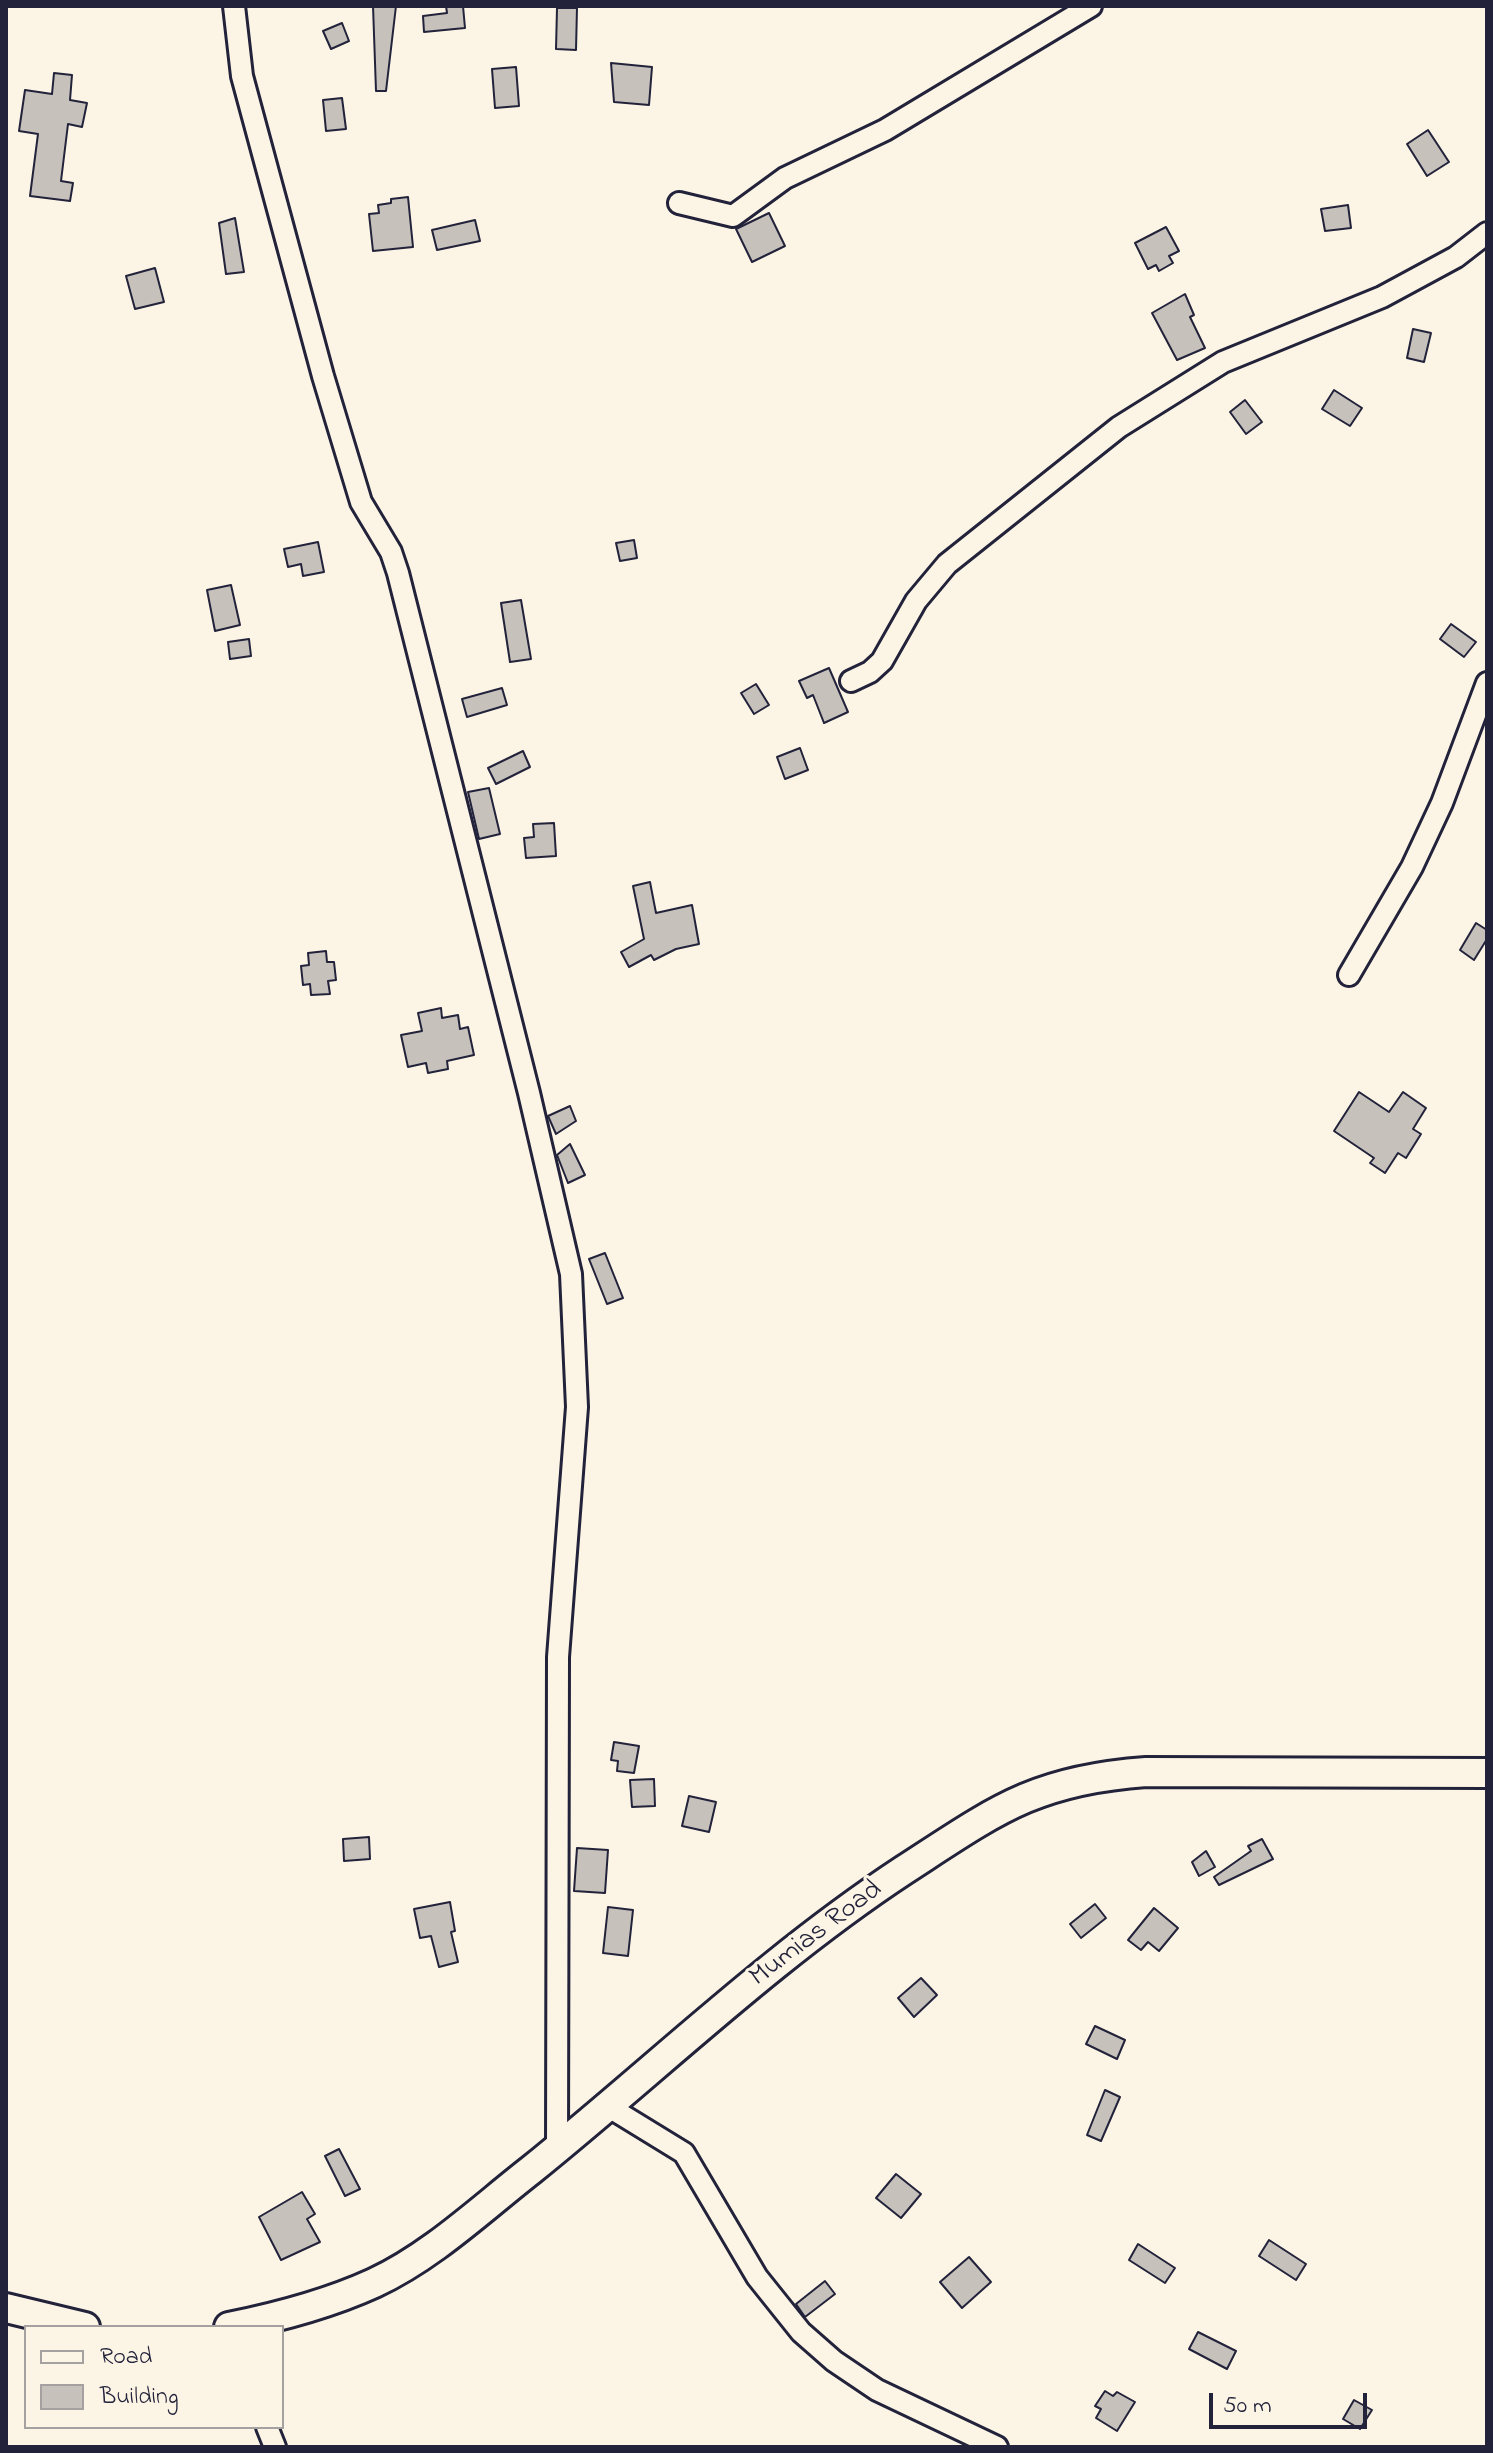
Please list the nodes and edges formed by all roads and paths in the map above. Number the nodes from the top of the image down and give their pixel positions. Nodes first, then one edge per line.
1 (234, 6) edge
2 (1091, 6) edge
3 (679, 203) dead end
4 (1487, 233) edge
5 (851, 681) dead end
6 (1487, 683) edge
7 (1349, 975) dead end
8 (1487, 1773) edge
9 (609, 2107) junction
10 (557, 2149) junction
11 (6, 2308) edge
12 (77, 2325) edge
13 (238, 2325) edge
14 (997, 2447) edge

1 - 10 street
2 - 3 street
4 - 5 street
6 - 7 street
8 - 9 street, Mumias Road
9 - 10 street, Mumias Road
9 - 14 street
10 - 13 street, Mumias Road
11 - 12 street

